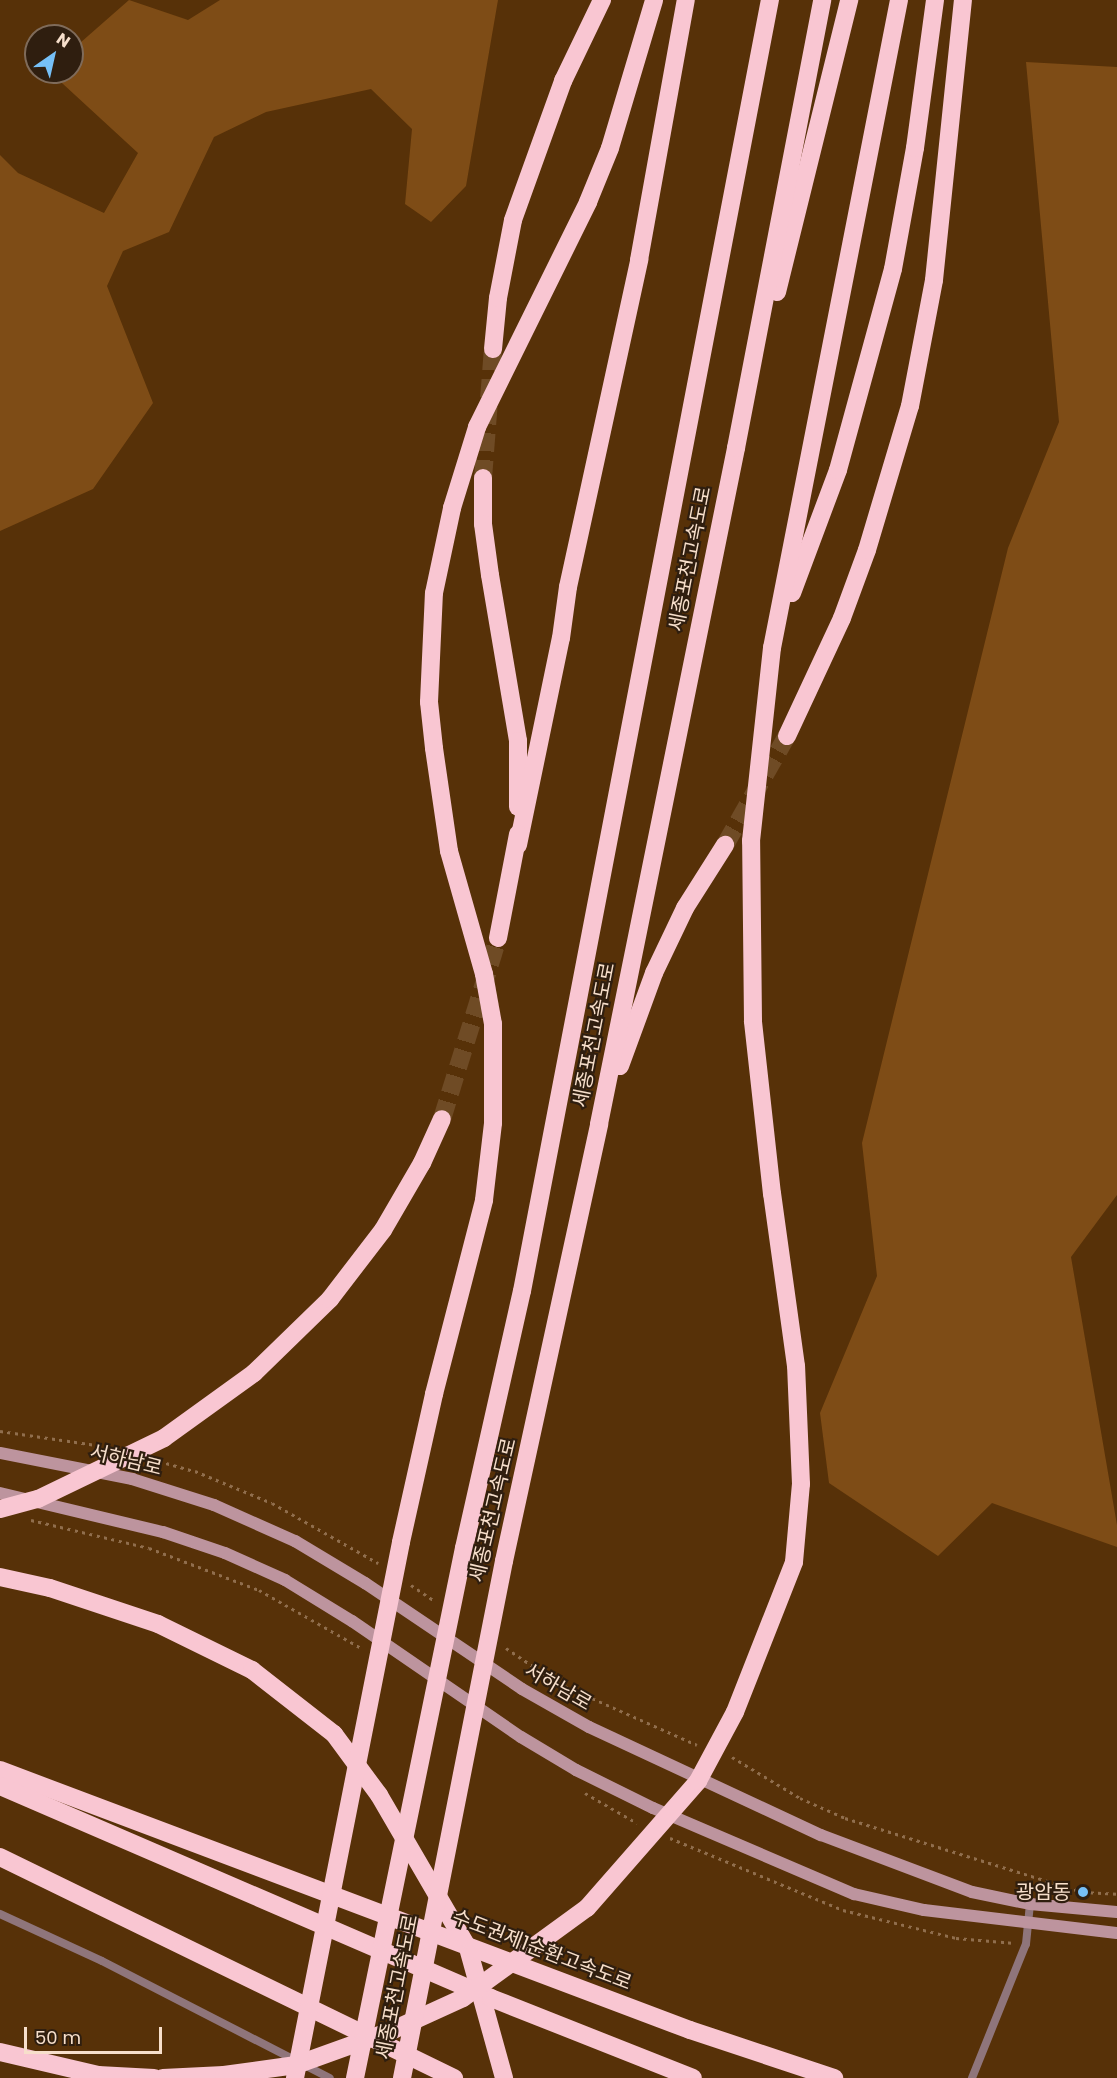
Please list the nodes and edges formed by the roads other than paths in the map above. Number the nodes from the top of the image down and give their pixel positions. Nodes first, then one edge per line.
1 (602, 0) edge
2 (654, 0) edge
3 (686, 0) edge
4 (770, 0) edge
5 (822, 0) edge
6 (849, 0) edge
7 (899, 0) edge
8 (935, 0) edge
9 (963, 0) edge
10 (493, 349) tunnel mouth
11 (736, 448) junction
12 (483, 478) tunnel mouth
13 (772, 648) junction
14 (787, 736) tunnel mouth
15 (518, 845) junction
16 (726, 845) tunnel mouth
17 (498, 938) tunnel mouth
18 (442, 1119) tunnel mouth
19 (599, 1124) junction
20 (0, 1453) edge
21 (0, 1493) edge
22 (0, 1509) edge
23 (0, 1577) edge
24 (0, 1770) edge
25 (0, 1786) edge
26 (0, 1857) edge
27 (1030, 1904) junction
28 (1117, 1912) edge
29 (0, 1914) edge
30 (1028, 1922) junction
31 (1117, 1933) edge
32 (0, 2052) edge
33 (154, 2078) edge
34 (163, 2078) edge
35 (296, 2078) edge
36 (330, 2078) edge
37 (355, 2078) edge
38 (402, 2078) edge
39 (453, 2078) edge
40 (504, 2078) edge
41 (693, 2078) edge
42 (834, 2078) edge
43 (972, 2078) edge

1 - 10 highway
2 - 35 highway
3 - 15 highway
4 - 37 highway, 세종포천고속도로
5 - 11 highway, 세종포천고속도로
6 - 11 highway
7 - 13 highway
8 - 13 highway
9 - 14 highway
11 - 19 highway, 세종포천고속도로
12 - 15 highway
13 - 34 highway
15 - 17 highway
16 - 19 highway
18 - 22 highway
19 - 38 highway, 세종포천고속도로
20 - 27 main road, 서하남로
21 - 30 main road
23 - 40 highway
24 - 42 highway, 수도권제1순환고속도로
25 - 41 highway
26 - 39 highway
27 - 28 main road, 서하남로
27 - 30 lane
29 - 36 lane
30 - 31 main road
30 - 43 lane
32 - 33 highway

